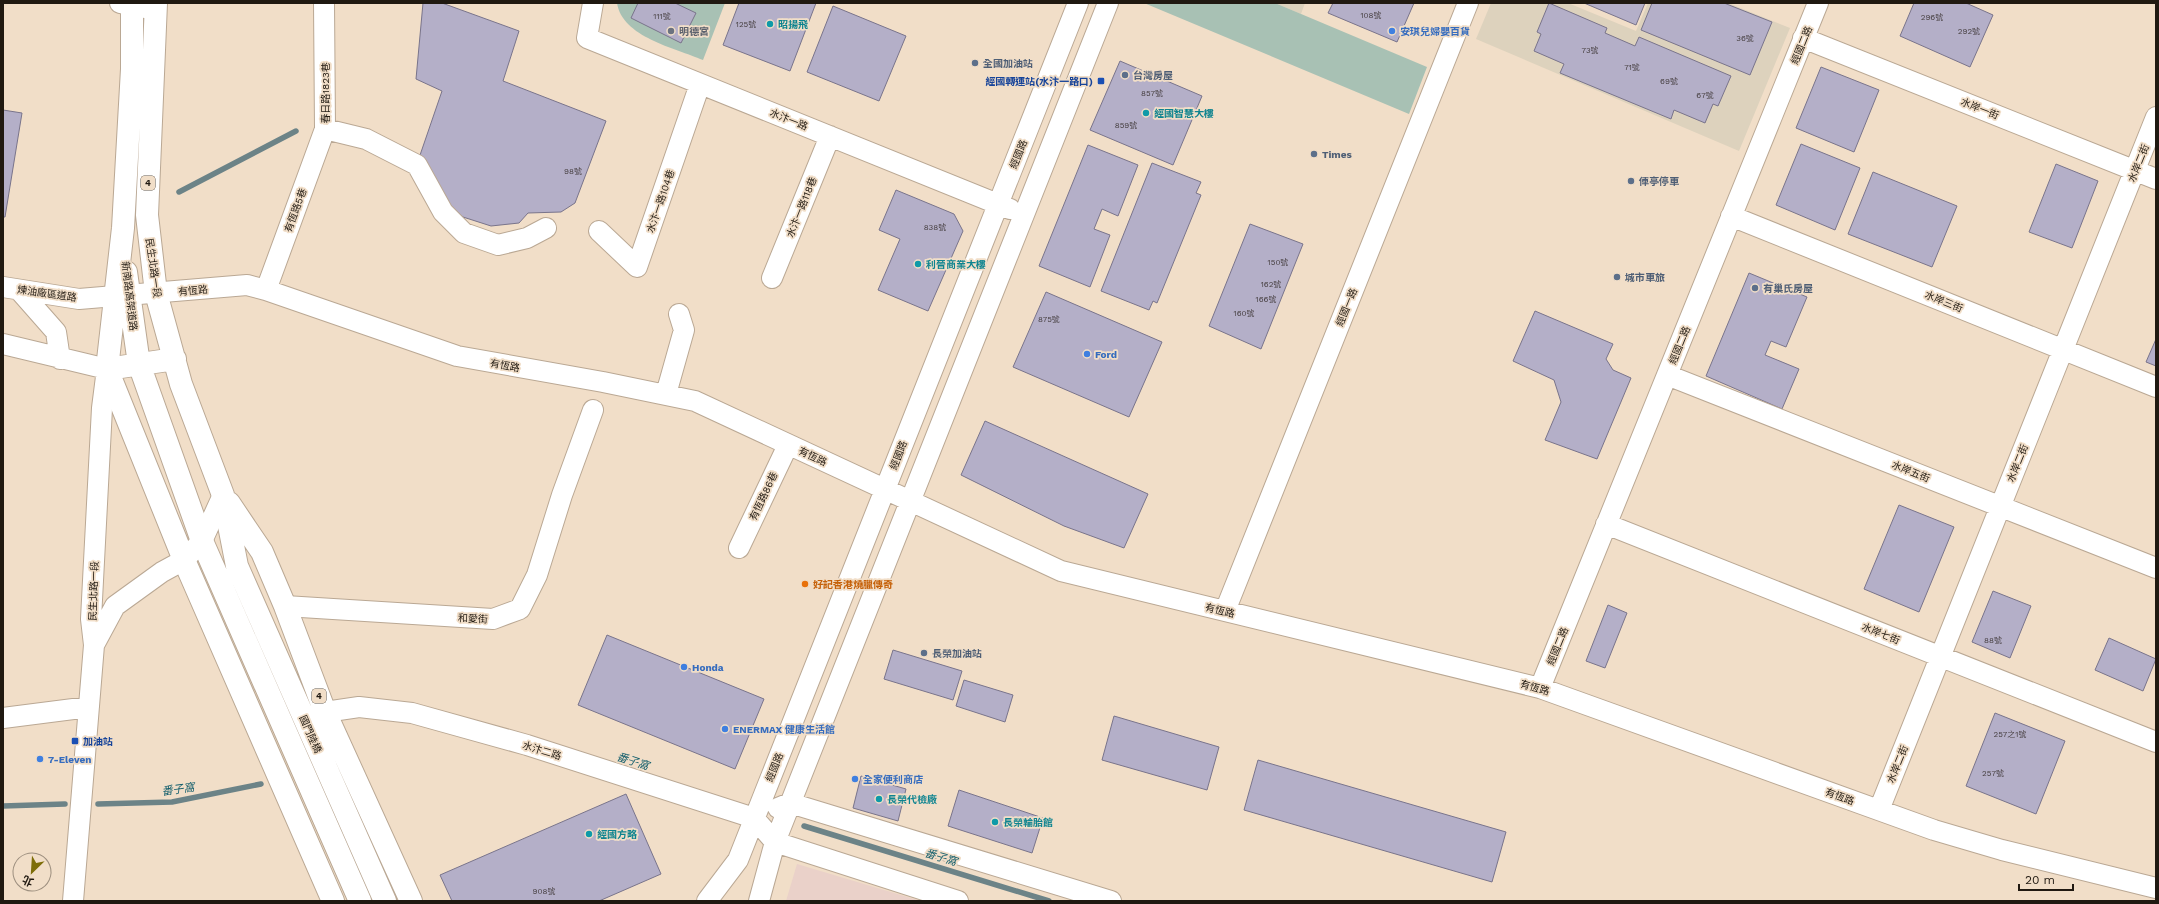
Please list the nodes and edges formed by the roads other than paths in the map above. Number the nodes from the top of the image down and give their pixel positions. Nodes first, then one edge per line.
1 (324, 3) edge
2 (593, 3) edge
3 (1078, 3) edge
4 (1108, 3) edge
5 (1468, 3) edge
6 (1818, 3) edge
7 (128, 4) edge
8 (156, 7) edge
9 (1803, 38) junction
10 (700, 84) junction
11 (2156, 117) edge
12 (325, 130) junction
13 (830, 136) junction
14 (2135, 170) junction
15 (2156, 179) edge
16 (998, 204) junction
17 (1024, 214) junction
18 (1731, 216) junction
19 (546, 228) dead end
20 (599, 231) dead end
21 (772, 278) dead end
22 (11, 288) edge
23 (266, 290) junction
24 (156, 293) junction
25 (121, 296) junction
26 (679, 314) dead end
27 (3, 344) edge
28 (2063, 349) junction
29 (60, 359) junction
30 (175, 359) junction
31 (139, 364) junction
32 (107, 369) junction
33 (1667, 375) junction
34 (2156, 386) edge
35 (666, 394) junction
36 (593, 410) dead end
37 (788, 445) junction
38 (885, 489) junction
39 (223, 495) junction
40 (910, 502) junction
41 (2000, 506) junction
42 (1606, 524) junction
43 (202, 541) junction
44 (739, 548) dead end
45 (184, 560) junction
46 (2156, 568) edge
47 (285, 606) junction
48 (1225, 611) junction
49 (94, 645) junction
50 (1940, 656) junction
51 (1540, 688) junction
52 (89, 707) junction
53 (325, 712) junction
54 (3, 718) edge
55 (2156, 742) edge
56 (790, 804) junction
57 (1879, 810) junction
58 (754, 818) junction
59 (775, 842) junction
60 (2156, 888) edge
61 (73, 901) edge
62 (333, 901) edge
63 (360, 901) edge
64 (385, 901) edge
65 (411, 901) edge
66 (707, 901) edge
67 (759, 901) edge
68 (958, 901) edge
69 (1111, 901) edge

1 - 12 street, 春日路1823巷
2 - 10 street, 水汴一路
3 - 16 street, 經國路
4 - 17 street
5 - 48 street, 經國一路
6 - 9 street, 經國二路
7 - 8 street
7 - 25 main road, 新南路高架道路
8 - 24 main road, 民生北路一段 / 4
9 - 14 street, 水岸一街
9 - 18 street, 經國二路
10 - 13 street, 水汴一路
10 - 20 street, 水汴一路104巷
11 - 14 street, 水岸二街
12 - 19 street, 春日路1823巷
12 - 23 street, 有恆路5巷
13 - 16 street, 水汴一路
13 - 21 street, 水汴一路118巷
14 - 15 street, 水岸一街
14 - 28 street, 水岸二街
16 - 17 street, 水汴一路
16 - 38 street, 經國路
17 - 40 street
18 - 28 street, 水岸三街
18 - 33 street, 經國二路
22 - 25 street, 煉油廠區道路
22 - 29 street
23 - 24 street, 有恆路
23 - 35 street, 有恆路
24 - 25 street, 有恆路
24 - 30 main road, 民生北路一段 / 4
25 - 31 main road, 新南路高架道路
25 - 32 main road
26 - 35 street
27 - 29 street
28 - 34 street, 水岸三街
28 - 41 street, 水岸二街
29 - 32 street
30 - 31 main road
30 - 39 main road, 民生北路一段 / 4
31 - 32 main road
31 - 43 main road
32 - 45 main road
32 - 49 street, 民生北路一段
33 - 41 street, 水岸五街
33 - 42 street, 經國二路
35 - 37 street, 有恆路
36 - 47 street, 和愛街
37 - 38 street, 有恆路
37 - 44 street, 有恆路86巷
38 - 40 street, 有恆路
38 - 58 street, 經國路
39 - 43 street, 民生北路一段
39 - 47 main road, 4
39 - 64 main road, 國門陸橋 / 4
40 - 48 street, 有恆路
40 - 56 street
41 - 46 street, 水岸五街
41 - 50 street, 水岸二街
42 - 50 street, 水岸七街
42 - 51 street, 經國二路
43 - 45 street, 民生北路一段
43 - 63 main road
45 - 49 street, 民生北路一段
45 - 62 main road
47 - 53 main road, 4
48 - 51 street, 有恆路
49 - 52 street, 民生北路一段
50 - 55 street, 水岸七街
50 - 57 street, 水岸二街
51 - 57 street, 有恆路
52 - 54 street
52 - 61 street, 民生北路一段
53 - 58 street, 水汴二路
53 - 65 main road, 4
56 - 58 street
56 - 59 street
56 - 69 street
57 - 60 street, 有恆路
58 - 59 street
58 - 66 street, 經國路
59 - 67 street
59 - 68 street

